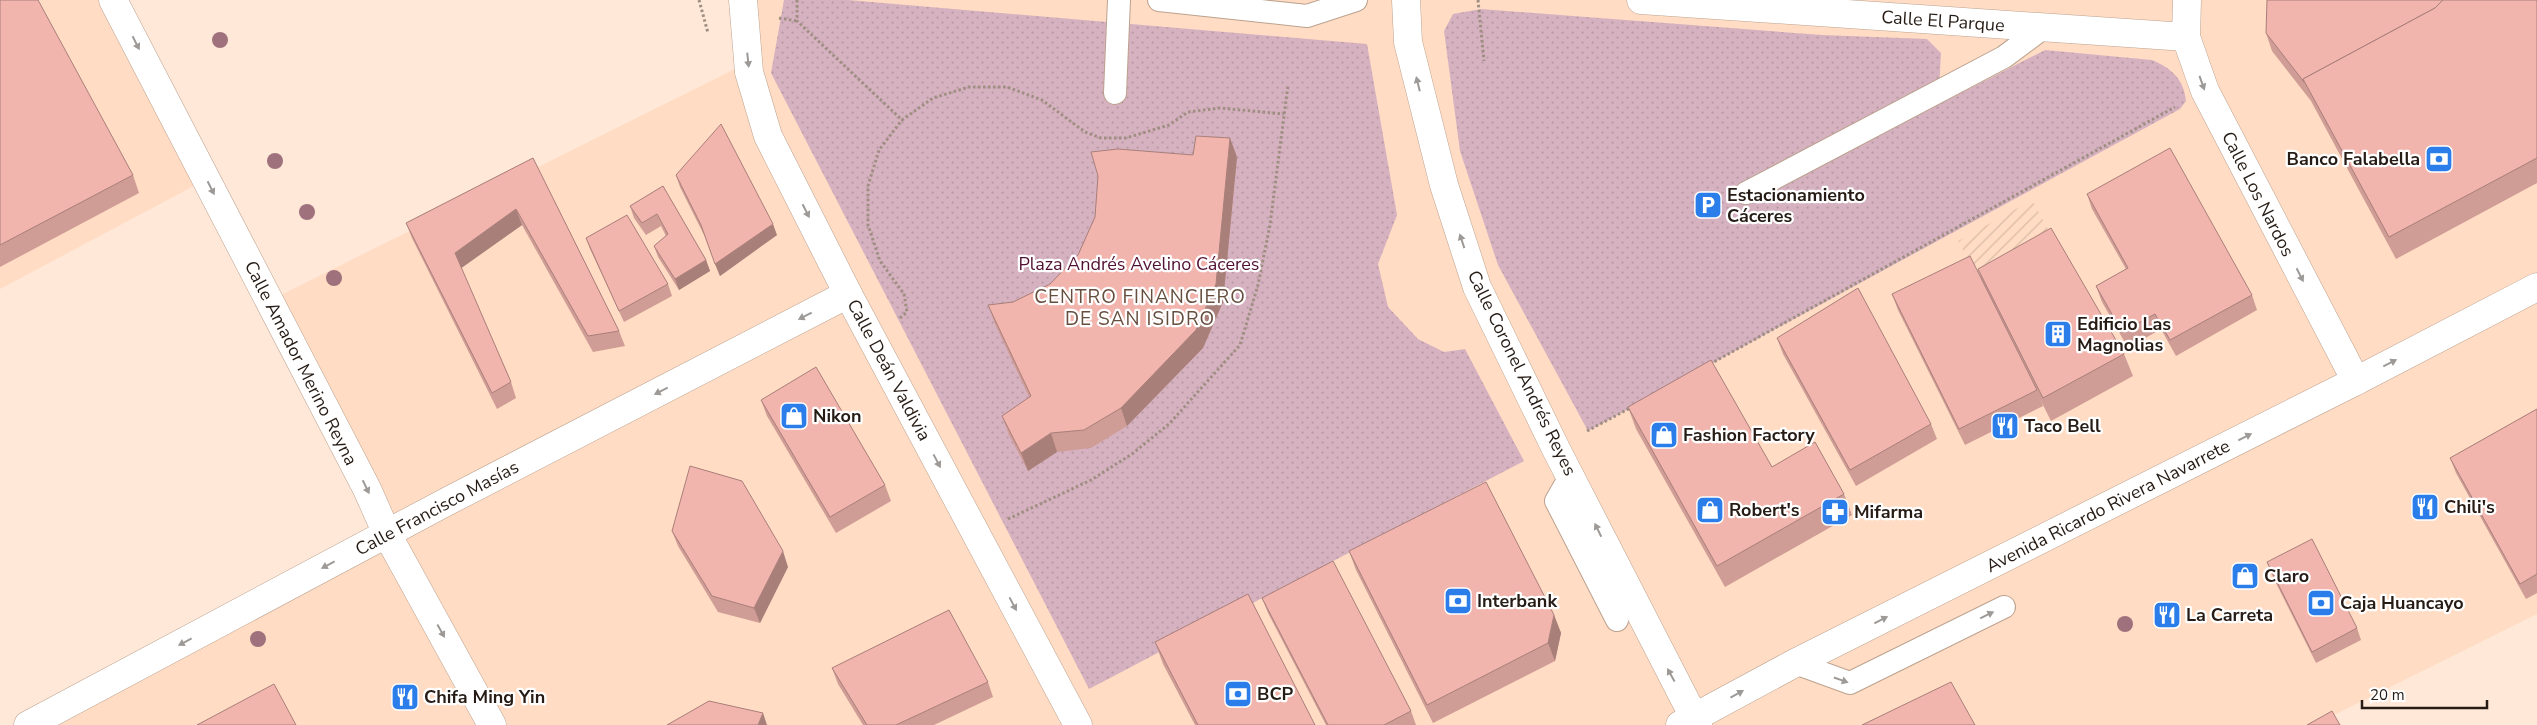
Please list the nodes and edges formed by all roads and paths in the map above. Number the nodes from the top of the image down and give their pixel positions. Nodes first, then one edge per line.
1 (113, 0) edge
2 (743, 0) edge
3 (796, 0) edge
4 (1119, 0) edge
5 (1159, 0) edge
6 (1356, 0) edge
7 (1406, 0) edge
8 (1478, 0) edge
9 (1641, 0) edge
10 (2187, 0) edge
11 (2043, 28) junction
12 (2186, 37) junction
13 (1484, 61) dead end
14 (1288, 85) dead end
15 (2205, 91) junction
16 (1115, 93) dead end
17 (1284, 114) junction
18 (902, 120) junction
19 (1746, 193) dead end
20 (2537, 287) edge
21 (848, 294) junction
22 (874, 342) junction
23 (1703, 367) edge
24 (2356, 381) junction
25 (1639, 403) edge
26 (1556, 448) junction
27 (1571, 475) junction
28 (387, 534) junction
29 (976, 534) junction
30 (2004, 606) dead end
31 (1617, 620) dead end
32 (1795, 663) junction
33 (1691, 723) edge
34 (28, 725) edge
35 (492, 725) edge
36 (1078, 725) edge

1 -> 28 street, Calle Amador Merino Reyna
2 -> 21 street, Calle Deán Valdivia
3 - 18 path
4 - 16 lane
5 - 6 lane
26 -> 7 street, Calle Coronel Andrés Reyes
8 - 13 path
9 - 11 street, Calle El Parque
10 - 12 street, Calle Los Nardos
11 - 12 street, Calle El Parque
11 - 19 lane
12 -> 15 street, Calle Los Nardos
14 - 17 path
15 - 23 path
15 -> 24 street, Calle Los Nardos
17 - 18 path
17 - 29 path
18 - 22 path
24 -> 20 street, Avenida Ricardo Rivera Navarrete
21 - 22 street, Calle Deán Valdivia
21 -> 28 street, Calle Francisco Masías
22 -> 29 street, Calle Deán Valdivia
32 -> 24 street, Avenida Ricardo Rivera Navarrete
25 - 26 path
26 - 27 street, Calle Coronel Andrés Reyes
27 - 31 lane
33 -> 27 street, Calle Coronel Andrés Reyes
28 -> 34 street, Calle Francisco Masías
28 -> 35 street, Calle Amador Merino Reyna
29 -> 36 street, Calle Deán Valdivia
32 -> 30 lane
33 -> 32 street, Avenida Ricardo Rivera Navarrete

